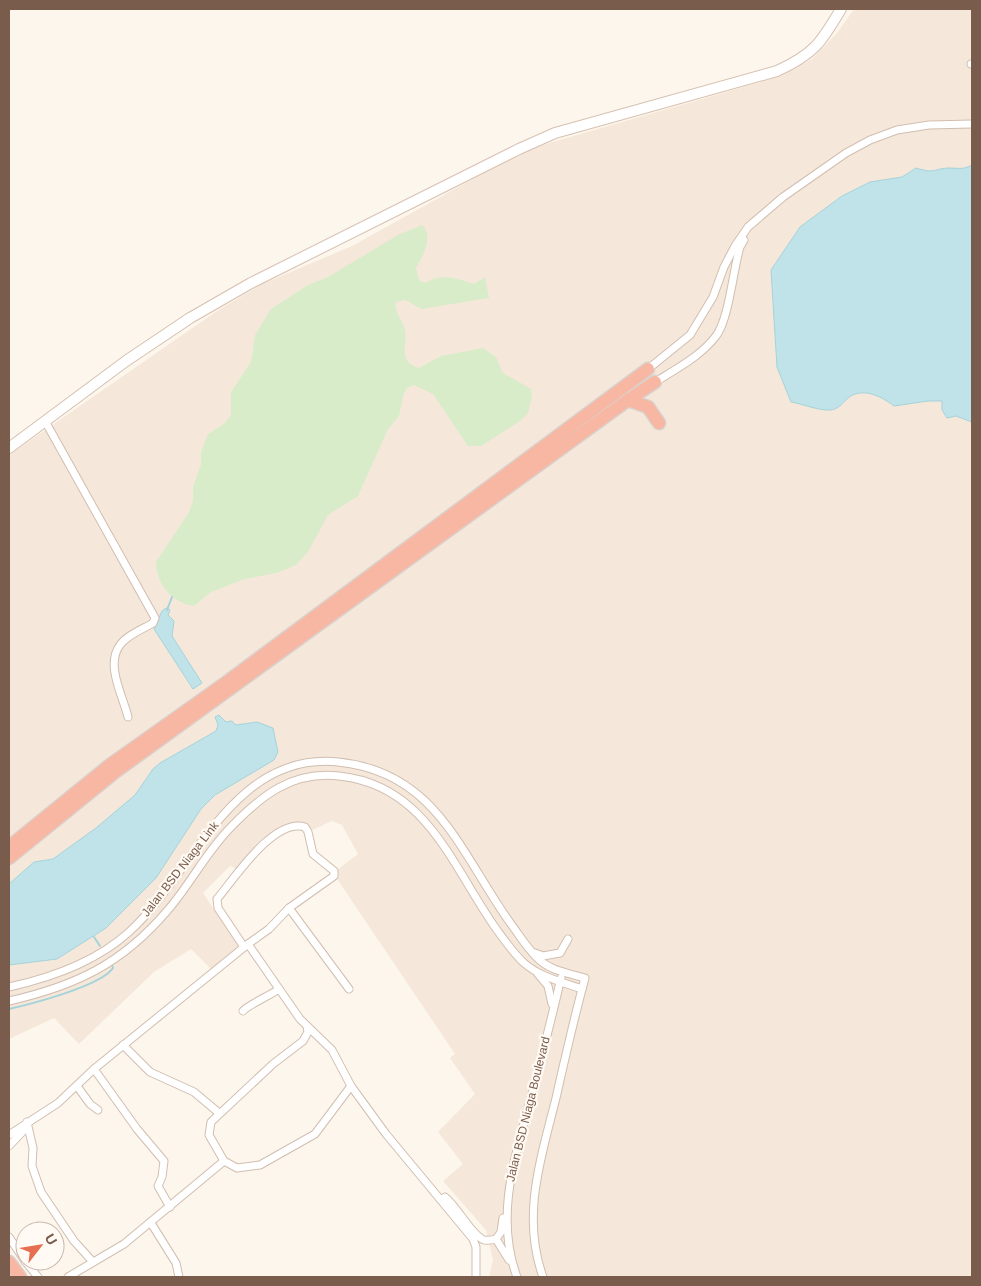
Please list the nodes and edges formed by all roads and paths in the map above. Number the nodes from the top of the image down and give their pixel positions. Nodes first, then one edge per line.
1 (841, 9) edge
2 (848, 9) edge
3 (826, 34) junction
4 (972, 124) edge
5 (764, 211) junction
6 (648, 369) joint
7 (655, 382) joint
8 (628, 400) junction
9 (45, 421) junction
10 (659, 423) dead end
11 (9, 448) edge
12 (128, 717) dead end
13 (232, 806) junction
14 (241, 816) junction
15 (9, 847) edge
16 (9, 858) edge
17 (289, 908) junction
18 (568, 939) dead end
19 (246, 946) junction
20 (532, 952) junction
21 (563, 971) junction
22 (536, 972) junction
23 (585, 978) joint
24 (560, 981) junction
25 (9, 987) edge
26 (582, 988) junction
27 (279, 989) junction
28 (349, 989) dead end
29 (9, 1001) edge
30 (243, 1011) dead end
31 (553, 1011) junction
32 (306, 1024) junction
33 (123, 1045) junction
34 (94, 1069) junction
35 (76, 1086) junction
36 (351, 1086) junction
37 (98, 1110) dead end
38 (218, 1113) junction
39 (27, 1124) junction
40 (9, 1135) edge
41 (9, 1146) edge
42 (224, 1160) junction
43 (442, 1200) junction
44 (170, 1207) junction
45 (507, 1208) junction
46 (151, 1223) junction
47 (496, 1239) junction
48 (9, 1262) edge
49 (93, 1262) junction
50 (512, 1265) junction
51 (20, 1277) edge
52 (68, 1277) edge
53 (179, 1277) edge
54 (476, 1277) edge
55 (516, 1277) edge
56 (544, 1277) edge

1 - 3 main road
2 - 3 main road
3 - 9 main road
4 - 5 street
5 - 6 street
5 - 7 street
6 - 15 highway
7 - 8 highway
8 - 10 highway
8 - 16 highway
9 - 11 main road
9 - 12 street
13 - 14 street
13 - 20 street, Jalan BSD Niaga Link
13 - 25 street, Jalan BSD Niaga Link
14 - 22 street, Jalan BSD Niaga Link
14 - 29 street, Jalan BSD Niaga Link
17 - 19 street
17 - 19 street
17 - 28 street
18 - 20 street
19 - 27 street
19 - 33 street
20 - 21 street, Jalan BSD Niaga Link
21 - 23 street, Jalan BSD Niaga Link
21 - 24 street, Jalan BSD Niaga Boulevard
22 - 24 street, Jalan BSD Niaga Link
22 - 31 street
23 - 26 street, Jalan BSD Niaga Boulevard
24 - 26 street, Jalan BSD Niaga Link
24 - 31 street, Jalan BSD Niaga Boulevard
26 - 56 street, Jalan BSD Niaga Boulevard
27 - 30 street
27 - 32 street
31 - 45 street, Jalan BSD Niaga Boulevard
32 - 36 street
32 - 38 street
33 - 34 street
33 - 38 street
34 - 35 street
34 - 44 street
35 - 37 street
35 - 39 street
36 - 42 street
36 - 43 street
38 - 42 street
39 - 40 street
39 - 41 street
39 - 49 street
42 - 44 street
43 - 47 street
43 - 54 street
44 - 46 street
45 - 47 street
45 - 50 street, Jalan BSD Niaga Boulevard
46 - 49 street
46 - 53 street
47 - 50 street
48 - 51 highway
49 - 52 street
50 - 55 street, Jalan BSD Niaga Boulevard

